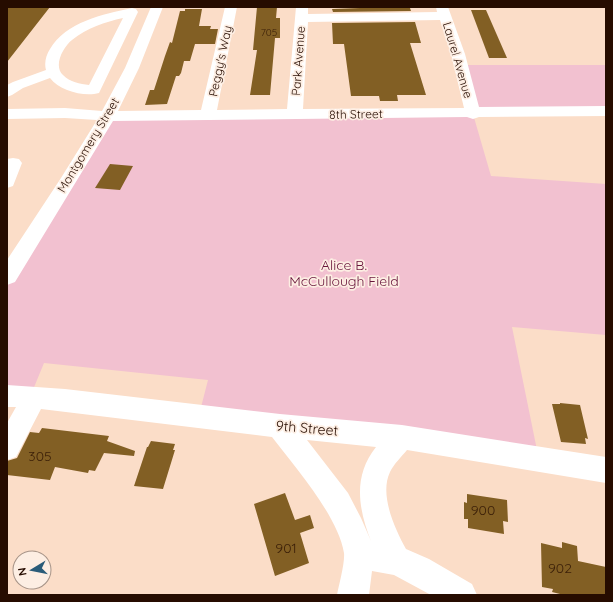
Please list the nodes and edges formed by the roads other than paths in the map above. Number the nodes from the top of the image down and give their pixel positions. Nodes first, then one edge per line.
1 (157, 7) edge
2 (231, 7) edge
3 (302, 12) edge
4 (444, 12) edge
5 (54, 72) junction
6 (7, 92) edge
7 (606, 111) edge
8 (7, 114) edge
9 (473, 114) junction
10 (208, 115) junction
11 (295, 115) junction
12 (107, 116) junction
13 (13, 163) dead end
14 (7, 182) edge
15 (7, 245) edge
16 (27, 245) junction
17 (7, 277) edge
18 (7, 396) edge
19 (34, 398) junction
20 (280, 426) junction
21 (402, 437) junction
22 (7, 448) edge
23 (606, 470) edge
24 (359, 554) junction
25 (395, 560) junction
26 (353, 595) edge
27 (461, 595) edge

1 - 12 street, Montgomery Street
2 - 10 street, Peggy's Way
3 - 4 street
3 - 11 street, Park Avenue
4 - 9 street, Laurel Avenue
5 - 5 street
5 - 6 street
7 - 9 street, 8th Street
8 - 12 street, 8th Street
9 - 11 street, 8th Street
10 - 11 street, 8th Street
10 - 12 street, 8th Street
12 - 16 street, Montgomery Street
13 - 14 street
15 - 16 street
16 - 17 street, Montgomery Street
18 - 19 street, 9th Street
19 - 20 street, 9th Street
19 - 22 street
20 - 21 street, 9th Street
20 - 24 street
21 - 23 street, 9th Street
21 - 25 street
24 - 25 street
24 - 26 street
25 - 27 street

